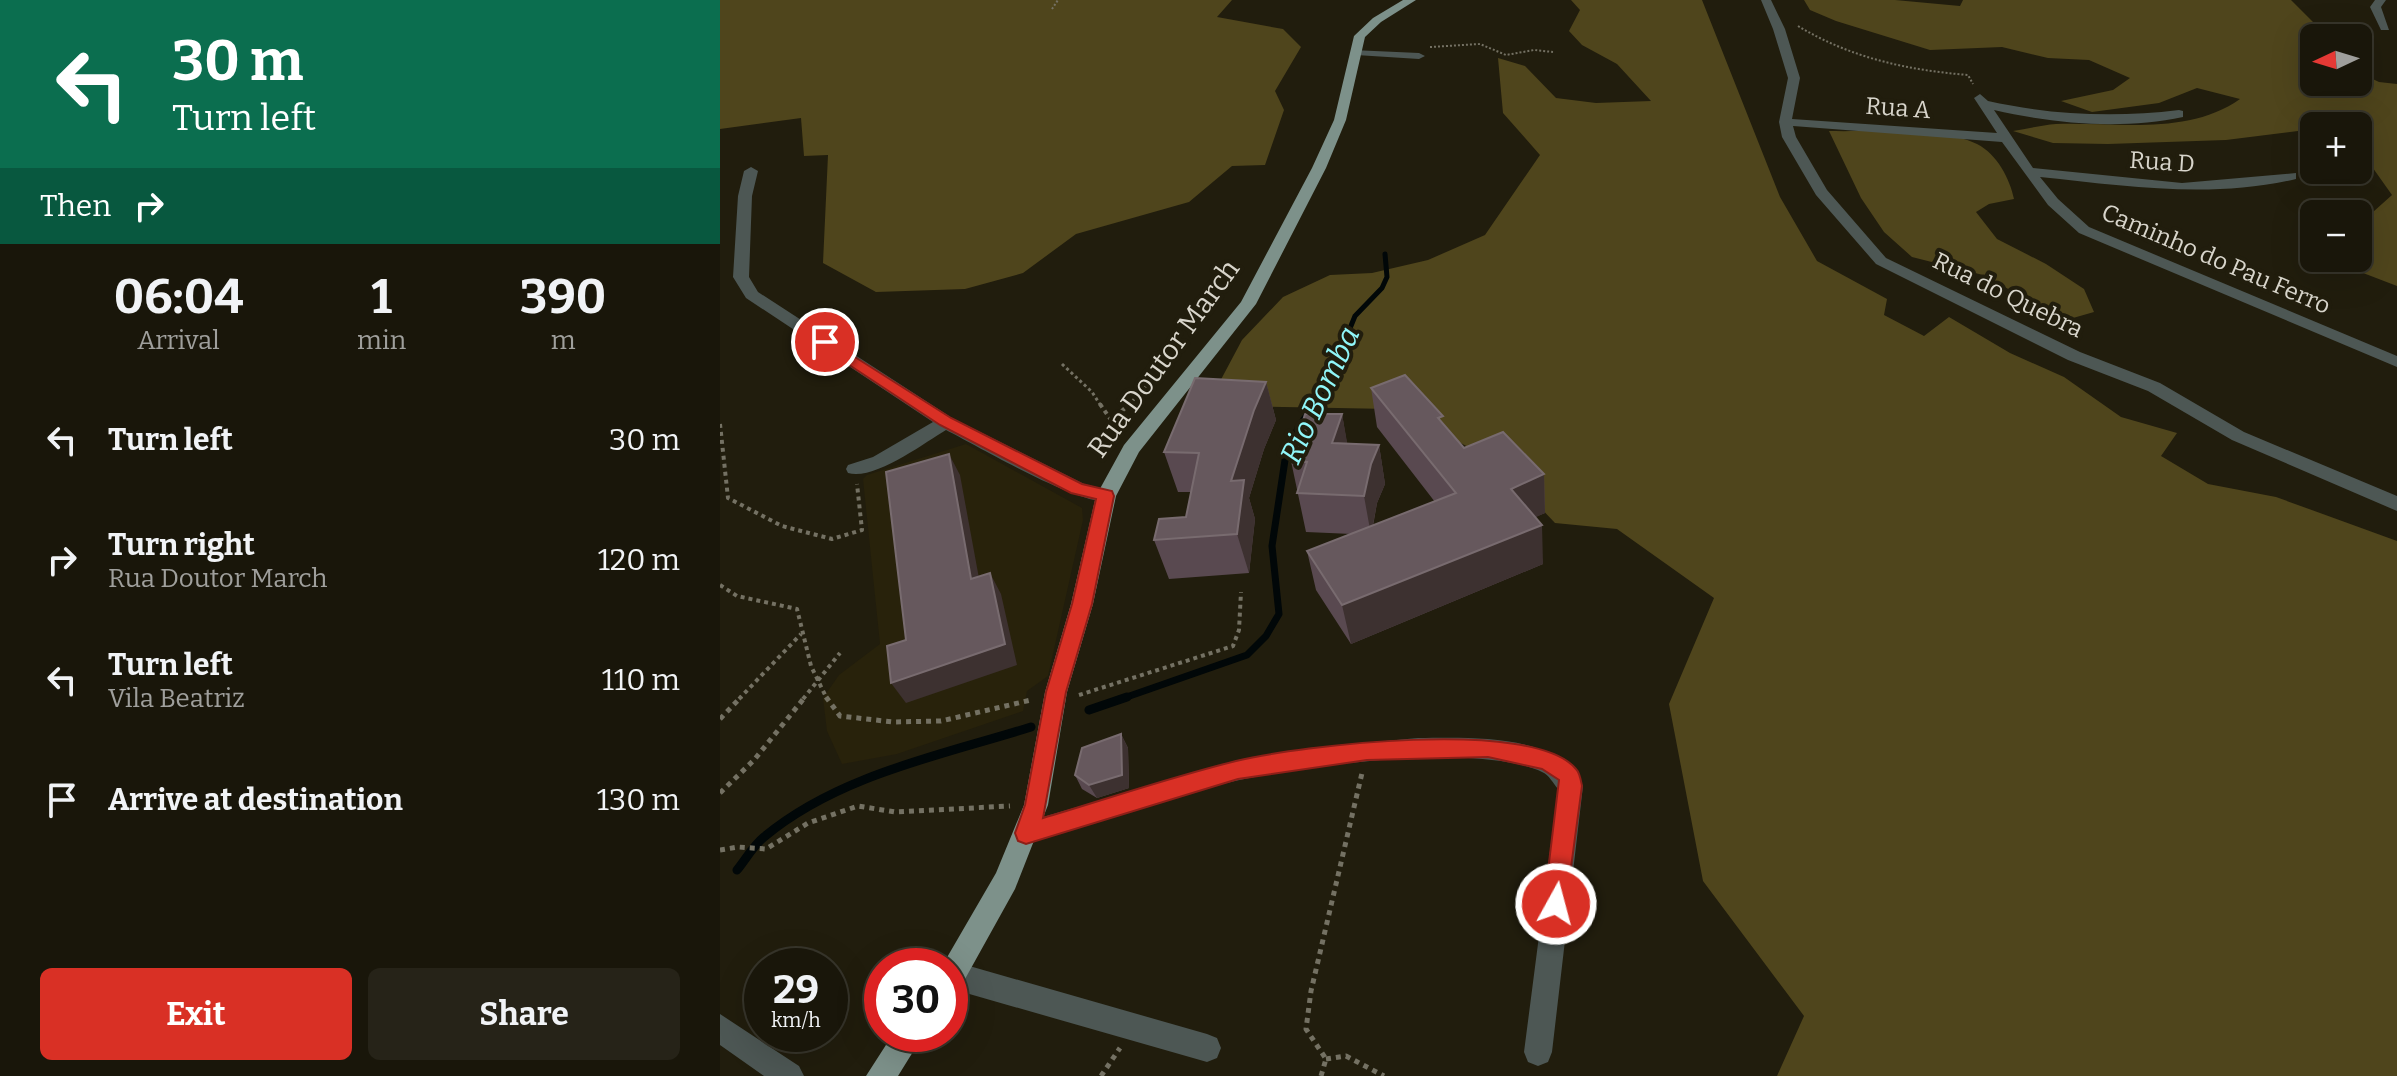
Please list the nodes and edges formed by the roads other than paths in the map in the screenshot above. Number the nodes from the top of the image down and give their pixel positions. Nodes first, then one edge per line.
1 (1411, 0) edge
2 (1766, 0) edge
3 (2381, 0) edge
4 (2385, 28) dead end
5 (1356, 52) junction
6 (1419, 56) road end
7 (2179, 114) dead end
8 (1785, 122) junction
9 (2007, 138) junction
10 (751, 171) dead end
11 (2031, 172) junction
12 (2291, 176) dead end
13 (2397, 362) edge
14 (946, 422) junction
15 (855, 469) road end
16 (1106, 496) junction
17 (2393, 500) edge
18 (1026, 833) junction
19 (967, 948) edge
20 (968, 981) edge
21 (720, 1028) edge
22 (1207, 1048) dead end
23 (898, 1052) edge
24 (1538, 1052) dead end
25 (789, 1076) edge
26 (881, 1076) edge

1 - 5 main road, Rua Doutor March
2 - 8 street
3 - 4 street
5 - 6 street
5 - 16 main road, Rua Doutor March
7 - 9 street, Caminho do Pau Ferro
8 - 9 street, Rua A
8 - 17 street, Rua do Quebra
9 - 11 street, Caminho do Pau Ferro
10 - 14 street
11 - 12 street, Rua D
11 - 13 street, Caminho do Pau Ferro
14 - 15 street
14 - 16 street
16 - 18 main road, Rua Doutor March
18 - 19 main road, Rua Doutor March
18 - 24 street
20 - 22 street
21 - 25 street
23 - 26 main road

